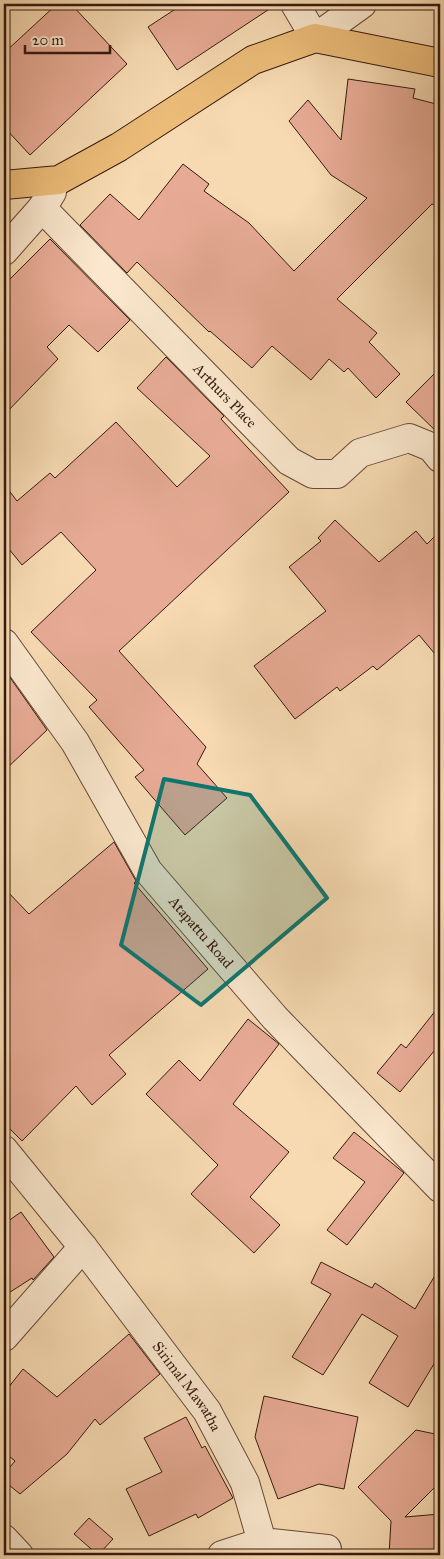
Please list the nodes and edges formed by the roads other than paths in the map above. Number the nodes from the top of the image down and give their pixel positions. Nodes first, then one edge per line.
1 (295, 4) edge
2 (362, 4) edge
3 (315, 38) junction
4 (440, 63) edge
5 (60, 180) junction
6 (4, 185) edge
7 (42, 208) junction
8 (4, 251) edge
9 (440, 458) edge
10 (4, 643) edge
11 (4, 1150) edge
12 (440, 1188) edge
13 (83, 1247) junction
14 (4, 1337) edge
15 (4, 1539) edge
16 (262, 1542) junction
17 (327, 1549) dead end
18 (19, 1555) edge
19 (222, 1555) edge

1 - 3 street
2 - 3 street
3 - 4 main road
3 - 5 main road
5 - 6 main road
5 - 7 street
7 - 8 street
7 - 9 street, Arthurs Place
10 - 12 street, Atapattu Road
11 - 13 street, Sirimal Mawatha
13 - 14 street
13 - 16 street, Sirimal Mawatha
15 - 18 street
16 - 17 street
16 - 19 street

